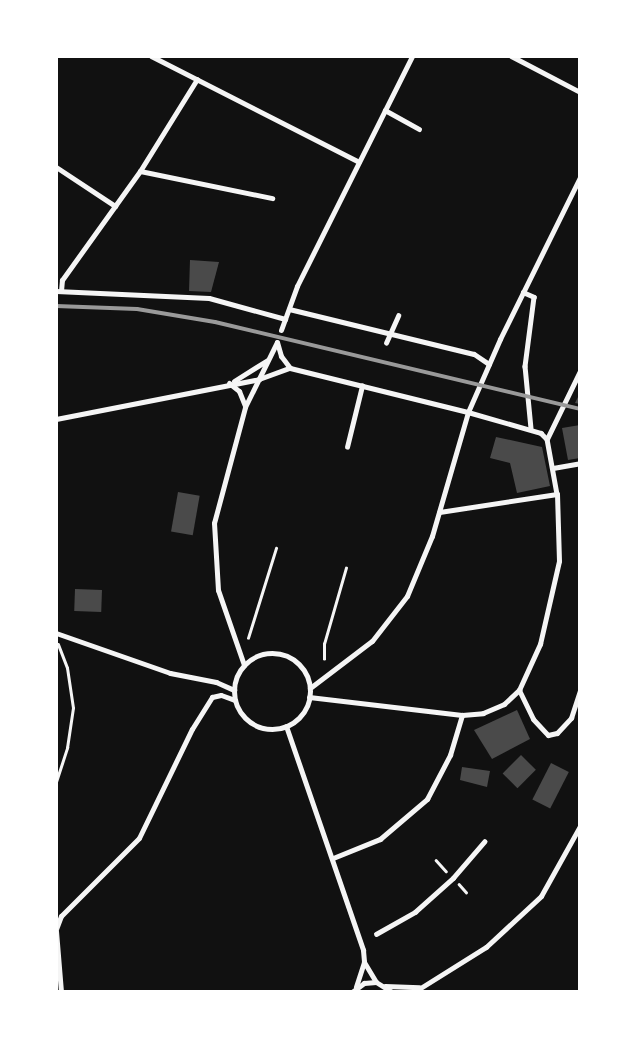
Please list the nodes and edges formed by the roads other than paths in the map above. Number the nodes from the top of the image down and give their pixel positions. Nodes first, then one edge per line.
1 (151, 56) edge
2 (412, 56) edge
3 (511, 56) edge
4 (197, 79) junction
5 (580, 92) edge
6 (385, 110) junction
7 (418, 128) dead end
8 (359, 162) junction
9 (56, 167) edge
10 (140, 172) junction
11 (580, 177) edge
12 (272, 198) dead end
13 (116, 206) junction
14 (59, 291) edge
15 (523, 292) junction
16 (289, 309) junction
17 (398, 316) dead end
18 (285, 318) junction
19 (281, 330) dead end
20 (390, 334) junction
21 (386, 343) dead end
22 (269, 358) junction
23 (489, 364) junction
24 (290, 368) junction
25 (580, 371) edge
26 (259, 379) junction
27 (229, 383) junction
28 (362, 386) junction
29 (245, 407) junction
30 (468, 412) junction
31 (56, 419) edge
32 (531, 428) junction
33 (547, 439) junction
34 (347, 447) dead end
35 (580, 463) edge
36 (553, 468) junction
37 (557, 494) junction
38 (439, 512) junction
39 (56, 633) edge
40 (244, 665) junction
41 (310, 688) junction
42 (234, 690) junction
43 (519, 690) junction
44 (580, 690) edge
45 (309, 697) junction
46 (236, 700) junction
47 (462, 715) junction
48 (286, 726) junction
49 (580, 826) edge
50 (484, 842) dead end
51 (332, 858) junction
52 (56, 930) edge
53 (376, 934) dead end
54 (364, 962) junction
55 (58, 981) edge
56 (376, 982) junction
57 (385, 986) junction
58 (356, 987) junction
59 (420, 987) junction
60 (61, 992) edge
61 (352, 992) edge
62 (392, 992) edge
63 (414, 992) edge

1 - 4 street
2 - 6 street
3 - 5 street
4 - 8 street
4 - 10 street
6 - 7 street
6 - 8 street
8 - 16 street
9 - 13 street
10 - 12 street
10 - 13 street
11 - 15 street
13 - 14 street
14 - 18 street
15 - 23 street
15 - 32 street
16 - 18 street
16 - 20 street
17 - 20 street
18 - 19 street
20 - 21 street
20 - 23 street
22 - 24 street
22 - 26 street
22 - 27 street
23 - 30 street
24 - 26 street
24 - 28 street
25 - 33 street
26 - 27 street
26 - 29 street
27 - 29 street
27 - 31 street
28 - 30 street
28 - 34 street
29 - 40 street
30 - 32 street
30 - 38 street
32 - 33 street
33 - 36 street
35 - 36 street
36 - 37 street
37 - 38 street
37 - 43 street
38 - 41 street
39 - 42 street
40 - 41 street
40 - 42 street
41 - 45 street
42 - 46 street
43 - 44 street
43 - 47 street
45 - 47 street
45 - 48 street
46 - 48 street
46 - 52 street
47 - 51 street
48 - 51 street
49 - 59 street
50 - 53 street
51 - 54 street
52 - 55 street
54 - 56 street
54 - 58 street
55 - 60 street
56 - 57 street
56 - 58 street
57 - 59 street
57 - 62 street
58 - 61 street
59 - 63 street

